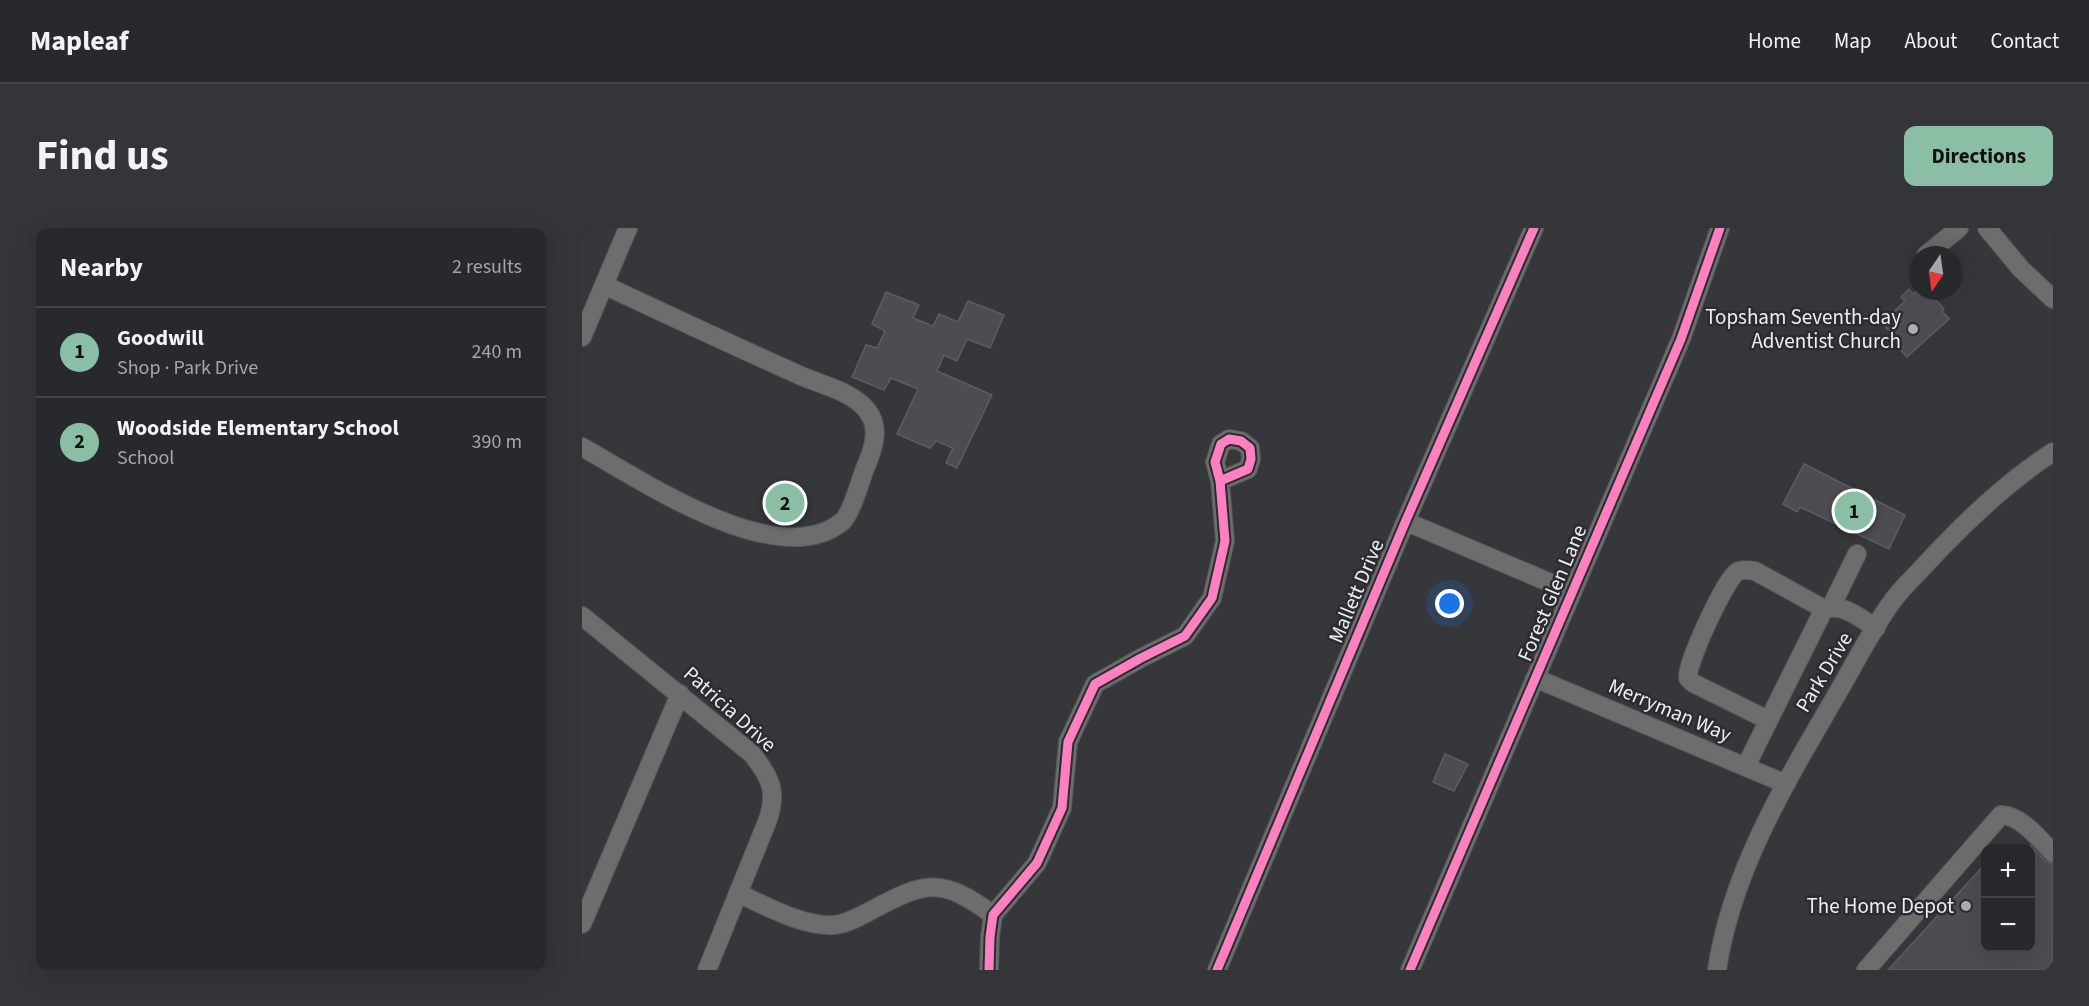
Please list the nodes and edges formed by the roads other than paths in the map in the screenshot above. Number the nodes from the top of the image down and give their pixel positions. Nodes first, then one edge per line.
1 (628, 228) edge
2 (1534, 228) edge
3 (1720, 228) edge
4 (1959, 228) edge
5 (1988, 228) edge
6 (1937, 246) edge
7 (604, 285) junction
8 (2053, 299) edge
9 (582, 337) edge
10 (582, 447) edge
11 (2053, 452) edge
12 (1220, 481) dead end
13 (1404, 525) junction
14 (1857, 554) dead end
15 (1572, 592) junction
16 (1827, 608) junction
17 (582, 616) edge
18 (1876, 628) junction
19 (1535, 678) junction
20 (680, 694) junction
21 (1768, 720) junction
22 (1746, 766) junction
23 (1786, 784) junction
24 (2053, 853) edge
25 (738, 894) junction
26 (993, 915) junction
27 (582, 924) edge
28 (707, 970) edge
29 (990, 970) edge
30 (1217, 970) edge
31 (1410, 970) edge
32 (1717, 970) edge
33 (1866, 970) edge

1 - 7 street
2 - 13 street, Mallett Drive
3 - 15 street, Forest Glen Lane
4 - 6 street
5 - 8 street
7 - 9 street
7 - 10 street
11 - 18 street, Park Drive
12 - 26 street
13 - 15 street
13 - 30 street, Mallett Drive
14 - 16 street
15 - 19 street, Forest Glen Lane
16 - 18 street
16 - 21 street
16 - 21 street
17 - 20 street, Patricia Drive
18 - 23 street, Park Drive
19 - 22 street, Merryman Way
19 - 31 street, Forest Glen Lane
20 - 25 street, Patricia Drive
20 - 27 street
21 - 22 street
22 - 23 street, Merryman Way
23 - 32 street, Park Drive
24 - 33 street
25 - 26 street
25 - 28 street, Patricia Drive
26 - 29 street

